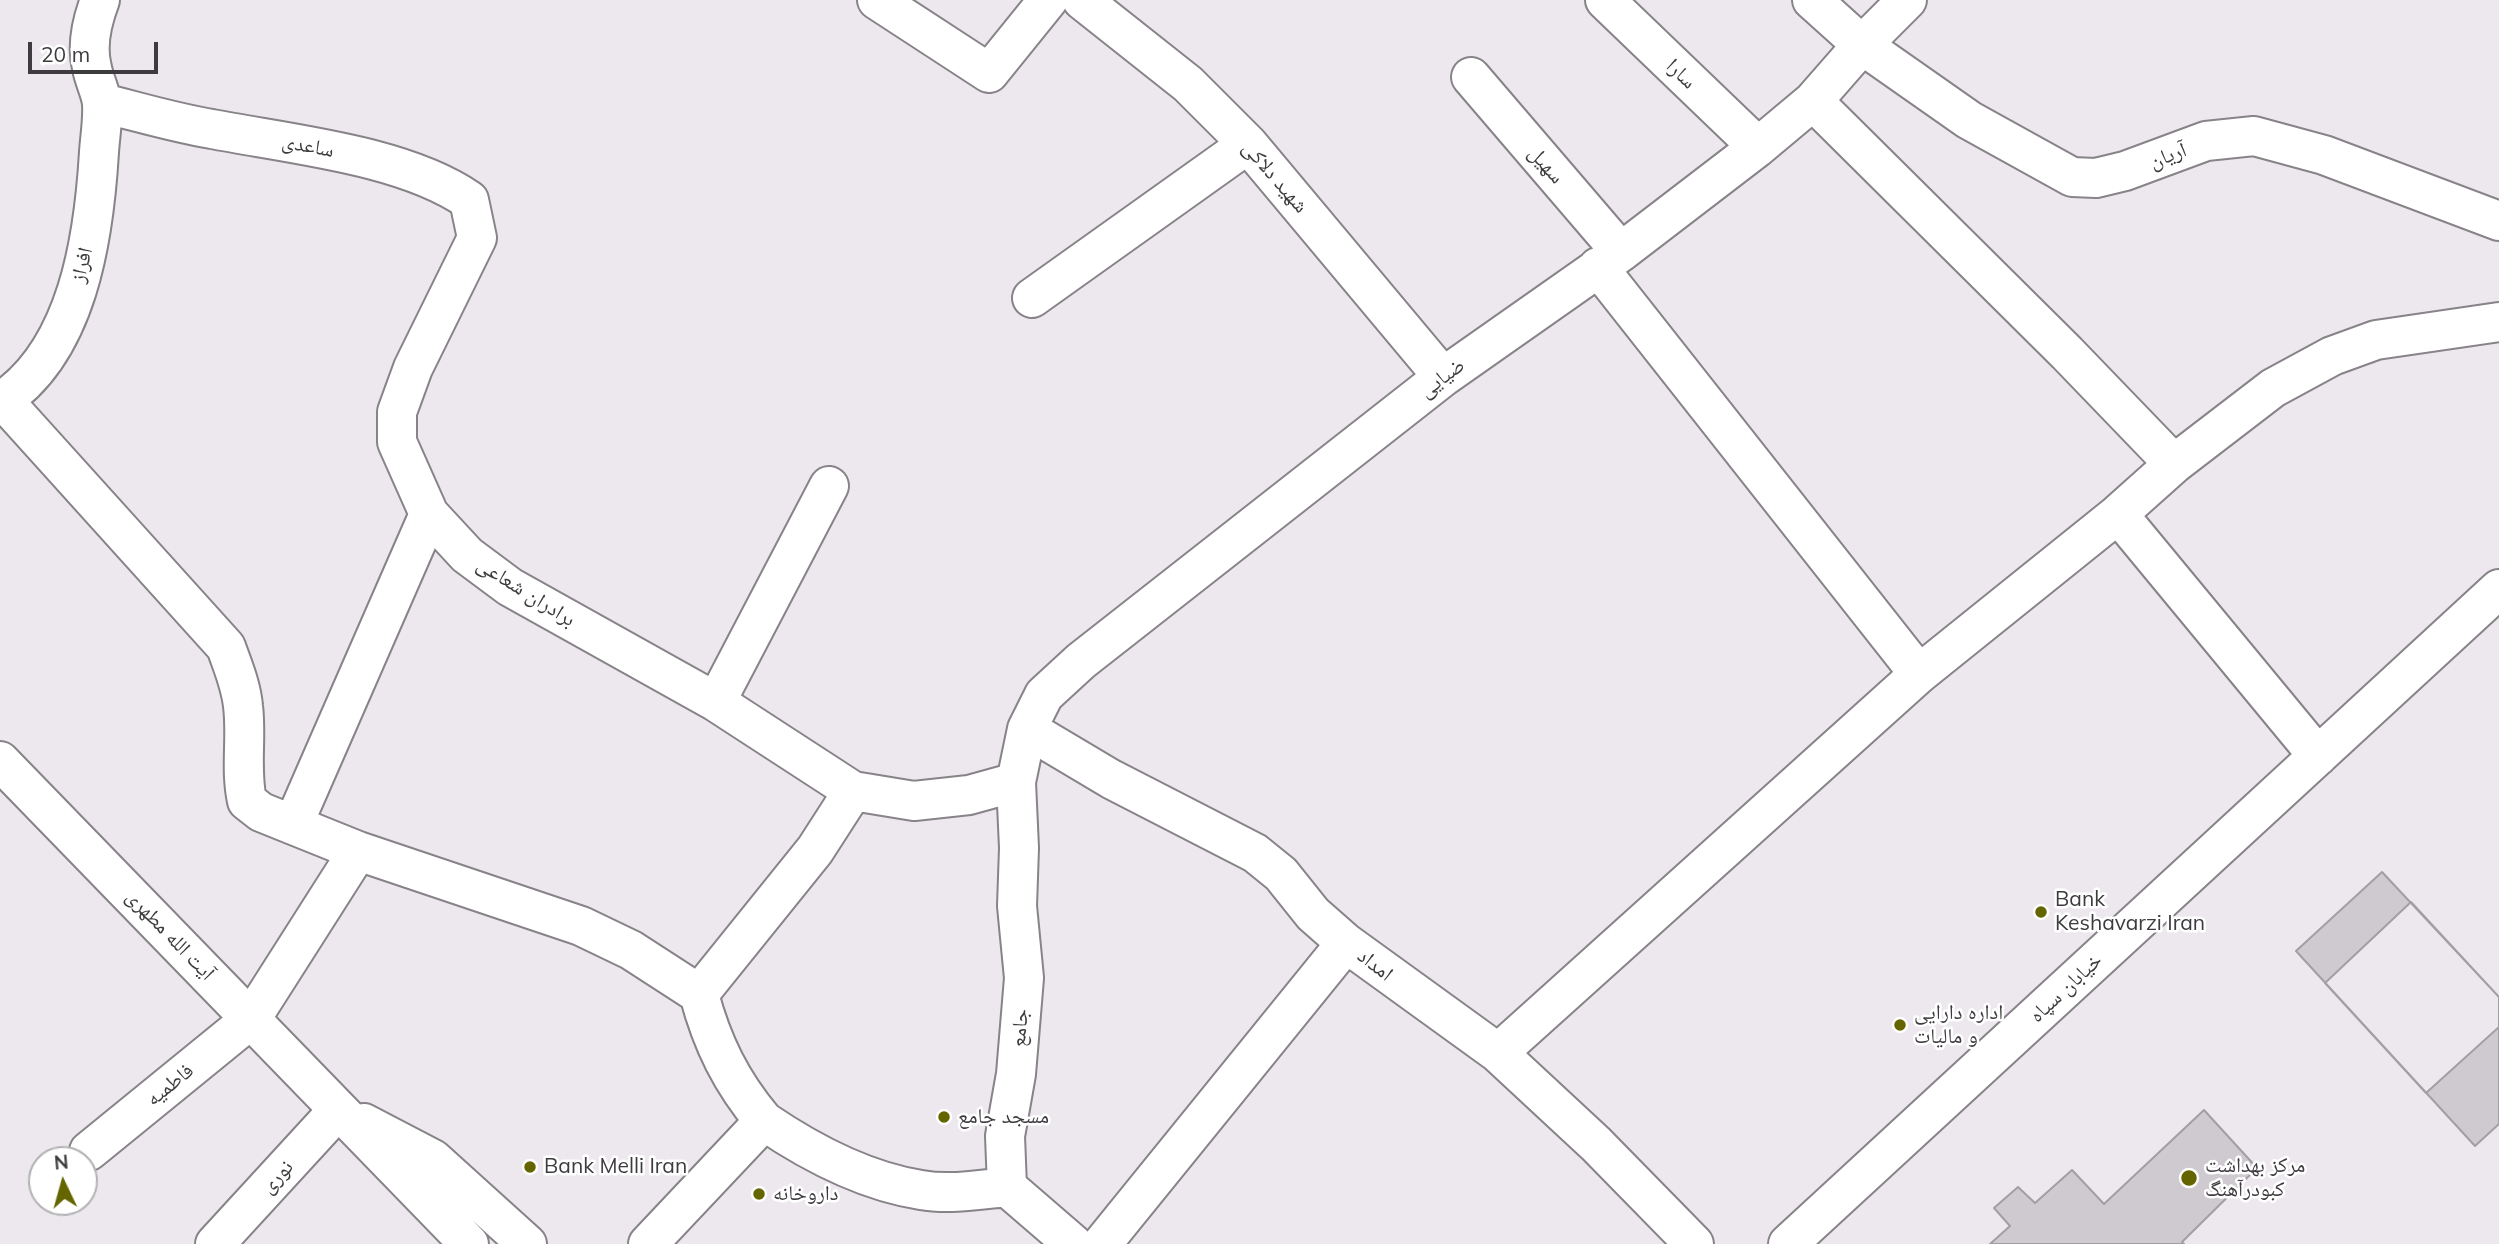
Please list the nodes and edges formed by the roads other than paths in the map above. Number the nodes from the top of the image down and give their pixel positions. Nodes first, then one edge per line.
1 (100, 0) edge
2 (877, 0) edge
3 (1048, 0) edge
4 (1083, 0) edge
5 (1605, 0) edge
6 (1812, 0) edge
7 (1907, 0) edge
8 (1862, 45) junction
9 (1471, 77) dead end
10 (1813, 101) junction
11 (102, 103) junction
12 (1248, 144) junction
13 (1758, 147) junction
14 (2499, 221) edge
15 (477, 238) joint
16 (1609, 260) junction
17 (1032, 298) dead end
18 (2499, 322) edge
19 (1443, 377) junction
20 (1, 401) edge
21 (2174, 464) junction
22 (829, 486) dead end
23 (429, 514) junction
24 (2118, 514) junction
25 (2499, 589) edge
26 (1919, 674) junction
27 (716, 702) junction
28 (1027, 729) junction
29 (2318, 756) junction
30 (0, 761) edge
31 (1016, 782) junction
32 (853, 792) junction
33 (293, 825) junction
34 (358, 851) junction
35 (1346, 943) junction
36 (699, 994) junction
37 (251, 1019) junction
38 (1498, 1054) junction
39 (338, 1110) junction
40 (764, 1121) junction
41 (95, 1146) edge
42 (1007, 1187) junction
43 (215, 1244) edge
44 (469, 1244) edge
45 (527, 1244) edge
46 (648, 1244) edge
47 (1073, 1244) edge
48 (1102, 1244) edge
49 (1694, 1244) edge
50 (1788, 1244) edge

1 - 11 street, افراز
2 - 3 street
4 - 12 street, شهید دلاکی
5 - 13 street, سارا
6 - 8 street, آریان
7 - 8 street, ضیایی
8 - 10 street, ضیایی
8 - 14 street, آریان
9 - 16 street, سهیل
10 - 13 street, ضیایی
10 - 21 street
11 - 15 street, ساعدی
11 - 20 street, افراز
12 - 17 street
12 - 19 street, شهید دلاکی
13 - 16 street, ضیایی
15 - 23 street, برادران شعاعی
16 - 19 street, ضیایی
16 - 26 street, سهیل
18 - 21 street
19 - 28 street, ضیایی
20 - 33 street
21 - 24 street
22 - 27 street
23 - 27 street, برادران شعاعی
23 - 33 street
24 - 26 street
24 - 29 street
25 - 29 street, خیابان سپاه
26 - 38 street
27 - 32 street, برادران شعاعی
28 - 31 street, ضیایی
28 - 35 street, امداد
29 - 50 street, خیابان سپاه
30 - 37 street, آیت الله مطهری
31 - 32 street
31 - 42 street, جامع
32 - 36 street
33 - 34 street
34 - 36 street
34 - 37 street, فاطمیه
35 - 38 street, امداد
35 - 48 street
36 - 40 street
37 - 39 street, آیت الله مطهری
37 - 41 street, فاطمیه
38 - 49 street, امداد
39 - 43 street, نوری
39 - 44 street, آیت الله مطهری
39 - 45 street, آیت الله مطهری
40 - 42 street
40 - 46 street
42 - 47 street

